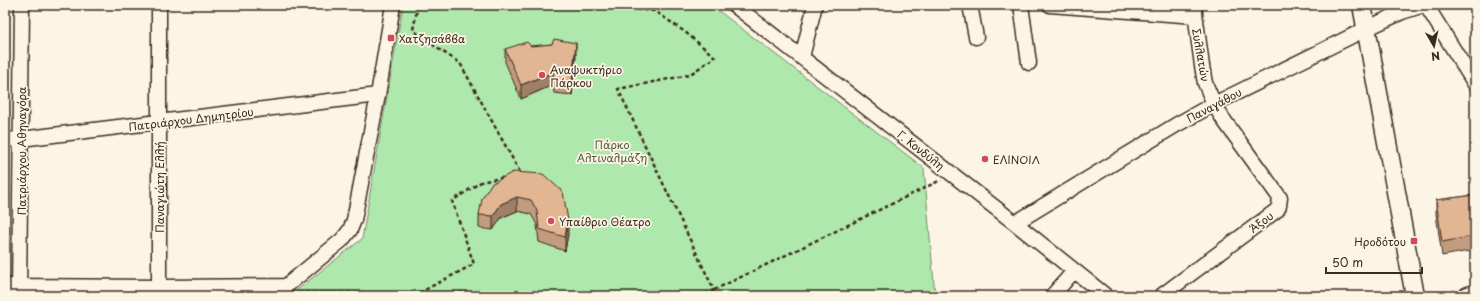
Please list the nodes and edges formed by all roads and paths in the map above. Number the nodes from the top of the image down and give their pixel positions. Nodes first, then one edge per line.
1 (22, 5) edge
2 (159, 5) edge
3 (393, 5) edge
4 (418, 5) edge
5 (609, 5) edge
6 (734, 5) edge
7 (815, 5) edge
8 (970, 5) edge
9 (1021, 5) edge
10 (1050, 5) edge
11 (1362, 5) edge
12 (1425, 5) edge
13 (1194, 11) edge
14 (1366, 29) junction
15 (976, 37) dead end
16 (802, 57) junction
17 (1029, 63) dead end
18 (1475, 84) edge
19 (378, 95) junction
20 (1214, 104) junction
21 (158, 123) junction
22 (22, 139) junction
23 (5, 140) edge
24 (953, 174) junction
25 (515, 175) edge
26 (508, 176) edge
27 (1015, 223) junction
28 (1074, 271) junction
29 (5, 286) edge
30 (290, 290) junction
31 (714, 290) junction
32 (19, 291) edge
33 (159, 292) edge
34 (419, 293) junction
35 (1475, 294) edge
36 (274, 296) edge
37 (497, 296) edge
38 (700, 296) edge
39 (1052, 296) edge
40 (1106, 296) edge
41 (1162, 296) edge
42 (1414, 296) edge
43 (1468, 296) edge

1 - 22 street, Πατριάρχου Αθηναγόρα
2 - 21 street, Παναγιώτη Ελλή
3 - 19 street
4 - 25 path
5 - 31 path
6 - 16 street, Γ. Κονδύλη
7 - 16 street
8 - 15 street
9 - 17 street
10 - 13 street
11 - 14 main road
12 - 14 street, Παναγάθου
12 - 18 street
13 - 20 street, Συλλατών
14 - 20 street, Παναγάθου
14 - 42 main road
16 - 24 street, Γ. Κονδύλη
19 - 21 street, Πατριάρχου Δημητρίου
19 - 30 street
20 - 27 street, Παναγάθου
20 - 41 street, Άξου
21 - 22 street, Πατριάρχου Δημητρίου
21 - 33 street, Παναγιώτη Ελλή
22 - 23 street, Πατριάρχου Δημητρίου
22 - 32 street, Πατριάρχου Αθηναγόρα
24 - 27 street, Γ. Κονδύλη
24 - 31 path
26 - 34 path
27 - 28 street, Γ. Κονδύλη
28 - 39 street
28 - 40 street, Γ. Κονδύλη
29 - 32 street
30 - 33 street
30 - 34 path
30 - 36 street
31 - 38 path
32 - 33 street
34 - 37 path
35 - 43 main road

